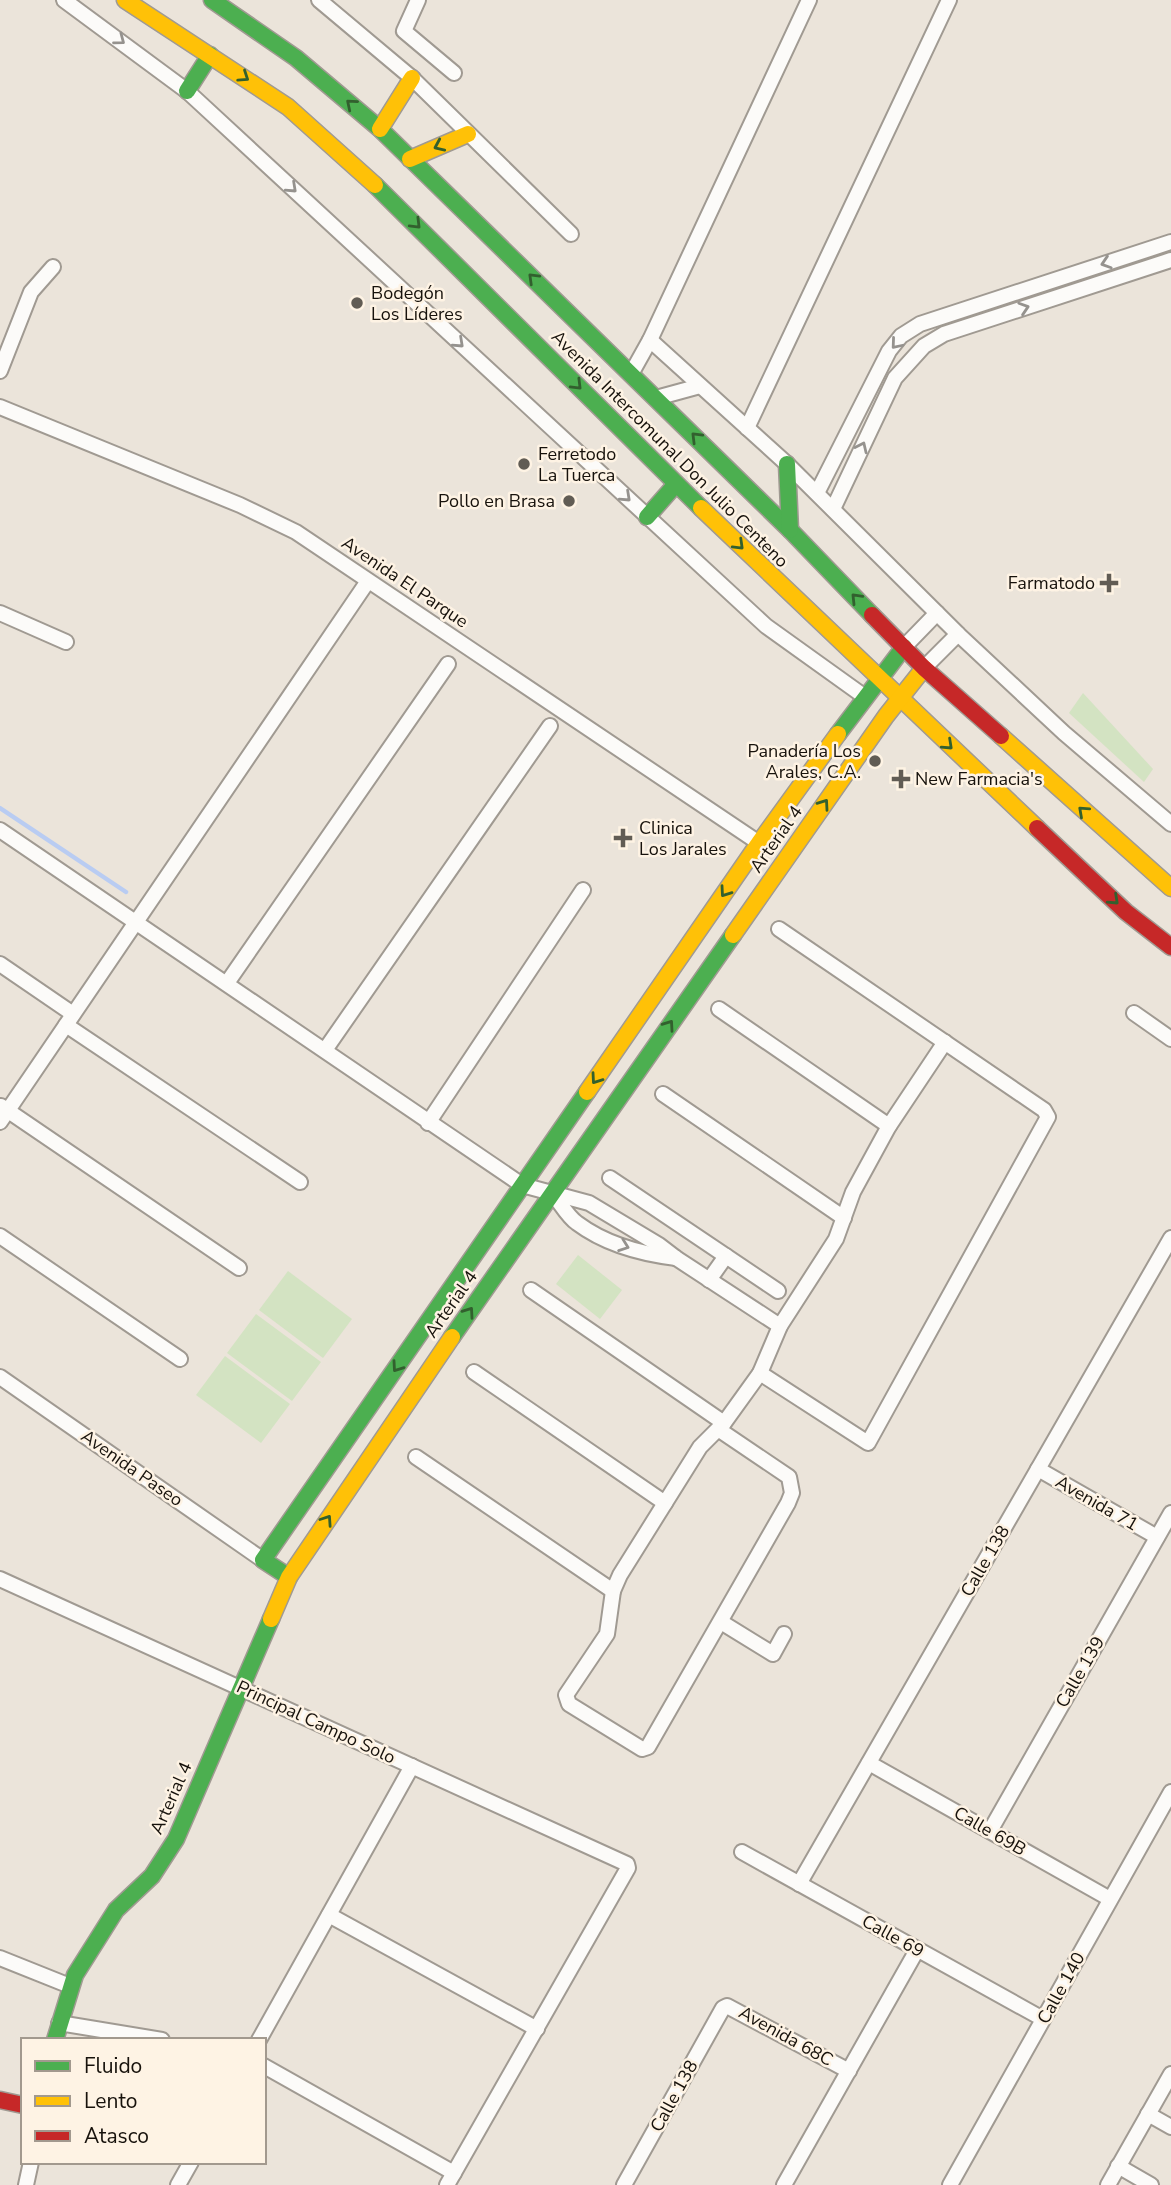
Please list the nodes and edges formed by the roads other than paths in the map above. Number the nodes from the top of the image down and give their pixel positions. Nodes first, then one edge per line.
1 (64, 0) edge
2 (125, 0) edge
3 (212, 0) edge
4 (319, 0) edge
5 (418, 0) edge
6 (809, 0) edge
7 (949, 0) edge
8 (210, 55) junction
9 (454, 74) dead end
10 (412, 78) junction
11 (187, 91) junction
12 (380, 129) junction
13 (468, 134) junction
14 (410, 159) junction
15 (571, 234) dead end
16 (1171, 242) edge
17 (1171, 260) edge
18 (53, 267) dead end
19 (650, 340) junction
20 (0, 371) edge
21 (631, 374) junction
22 (700, 386) junction
23 (656, 398) junction
24 (0, 407) edge
25 (747, 428) junction
26 (787, 464) junction
27 (676, 484) junction
28 (817, 493) junction
29 (833, 509) junction
30 (647, 517) junction
31 (790, 530) junction
32 (368, 581) junction
33 (0, 613) edge
34 (937, 613) junction
35 (958, 634) junction
36 (66, 642) dead end
37 (904, 647) junction
38 (448, 664) dead end
39 (924, 668) junction
40 (878, 679) junction
41 (865, 697) junction
42 (899, 698) junction
43 (550, 726) dead end
44 (1171, 824) edge
45 (0, 830) edge
46 (759, 843) junction
47 (784, 860) junction
48 (1171, 888) edge
49 (583, 890) dead end
50 (136, 922) junction
51 (779, 929) dead end
52 (1171, 947) edge
53 (0, 964) edge
54 (227, 983) junction
55 (719, 1009) dead end
56 (1134, 1013) dead end
57 (70, 1020) junction
58 (1171, 1040) edge
59 (945, 1042) junction
60 (325, 1050) junction
61 (663, 1094) dead end
62 (3, 1112) edge
63 (428, 1123) junction
64 (889, 1126) junction
65 (610, 1178) dead end
66 (300, 1182) dead end
67 (522, 1185) junction
68 (552, 1193) junction
69 (844, 1217) junction
70 (0, 1236) edge
71 (1171, 1238) edge
72 (726, 1256) junction
73 (676, 1258) junction
74 (239, 1268) dead end
75 (709, 1280) junction
76 (531, 1290) dead end
77 (778, 1291) dead end
78 (780, 1326) junction
79 (180, 1359) dead end
80 (474, 1373) dead end
81 (760, 1373) junction
82 (0, 1377) edge
83 (721, 1426) junction
84 (416, 1457) dead end
85 (1038, 1469) junction
86 (665, 1503) junction
87 (1171, 1513) edge
88 (1157, 1537) junction
89 (263, 1560) junction
90 (289, 1577) junction
91 (0, 1579) edge
92 (613, 1591) junction
93 (721, 1622) junction
94 (784, 1634) dead end
95 (240, 1687) junction
96 (869, 1763) junction
97 (412, 1766) junction
98 (1171, 1792) edge
99 (990, 1831) junction
100 (742, 1852) dead end
101 (799, 1884) junction
102 (1111, 1899) junction
103 (329, 1915) junction
104 (917, 1950) junction
105 (0, 1958) edge
106 (70, 1986) junction
107 (723, 2008) joint
108 (1043, 2020) junction
109 (537, 2029) junction
110 (57, 2032) edge
111 (136, 2038) edge
112 (260, 2038) edge
113 (266, 2067) edge
114 (849, 2071) junction
115 (1171, 2074) edge
116 (0, 2100) edge
117 (21, 2105) edge
118 (1148, 2114) junction
119 (1171, 2127) edge
120 (30, 2164) edge
121 (190, 2164) edge
122 (1118, 2166) junction
123 (451, 2179) edge
124 (26, 2185) edge
125 (178, 2185) edge
126 (624, 2185) edge
127 (785, 2185) edge
128 (950, 2185) edge
129 (1108, 2185) edge
130 (1152, 2185) edge

1 -> 11 street
2 - 8 main road, Avenida Intercomunal Don Julio Centeno
12 -> 3 main road, Avenida Intercomunal Don Julio Centeno
4 - 10 street
5 - 9 street
6 - 19 street
7 - 25 street
8 - 11 main road
8 -> 27 main road, Avenida Intercomunal Don Julio Centeno
10 - 12 main road
10 - 13 street
11 -> 30 street
12 - 14 main road, Avenida Intercomunal Don Julio Centeno
13 -> 14 main road
13 - 15 street
21 -> 14 main road, Avenida Intercomunal Don Julio Centeno
16 -> 28 street
29 -> 17 street
18 - 20 street
19 - 21 street
19 - 22 street
21 - 23 main road, Avenida Intercomunal Don Julio Centeno
22 - 23 street
22 - 25 street
31 -> 23 main road, Avenida Intercomunal Don Julio Centeno
24 - 32 street, Avenida El Parque
25 - 26 street
26 - 28 street
26 - 31 main road
27 - 30 main road
27 -> 40 main road, Avenida Intercomunal Don Julio Centeno
28 - 29 street
29 - 34 street
30 - 41 street
37 -> 31 main road, Avenida Intercomunal Don Julio Centeno
32 - 46 street, Avenida El Parque
32 - 50 street
33 - 36 street
34 - 35 street
34 - 37 street, Arterial 4
35 - 39 street, Arterial 4
35 - 44 street
37 - 39 main road, Avenida Intercomunal Don Julio Centeno
37 - 40 main road, Arterial 4
38 - 54 street
39 - 42 main road, Arterial 4
48 -> 39 main road, Avenida Intercomunal Don Julio Centeno
40 - 41 main road, Arterial 4
40 - 42 main road, Avenida Intercomunal Don Julio Centeno
41 - 46 main road, Arterial 4
47 -> 42 main road, Arterial 4
42 -> 52 main road, Avenida Intercomunal Don Julio Centeno
43 - 60 street
45 - 50 street
46 - 47 main road
46 -> 67 main road, Arterial 4
68 -> 47 main road, Arterial 4
49 - 63 street
50 - 54 street
50 - 57 street
51 - 59 street
53 - 57 street
54 - 60 street
55 - 64 street
56 - 58 street
57 - 62 street
57 - 66 street
59 - 64 street
59 - 81 street
60 - 63 street
61 - 69 street
62 - 74 street
63 - 67 street
64 - 69 street
65 - 72 street
67 - 68 street
67 -> 89 main road, Arterial 4
68 - 73 street
68 -> 73 street
90 -> 68 main road, Arterial 4
69 - 78 street
70 - 79 street
71 - 85 street, Calle 138
72 - 75 street
72 - 77 street
73 - 75 street
75 - 78 street
76 - 83 street
78 - 81 street
80 - 86 street
81 - 83 street
82 - 89 street, Avenida Paseo
83 - 86 street
83 - 93 street
84 - 92 street
85 - 88 street, Avenida 71
85 - 96 street, Calle 138
86 - 92 street
87 - 88 street, Calle 139
88 - 99 street, Calle 139
89 - 90 main road
90 - 95 main road, Arterial 4
91 - 95 street, Principal Campo Solo
92 - 93 street
93 - 94 street
95 - 97 street, Principal Campo Solo
95 - 106 main road, Arterial 4
96 - 99 street, Calle 69B
96 - 101 street, Calle 138
97 - 103 street
97 - 109 street, Principal Campo Solo
98 - 102 street, Calle 140
99 - 102 street, Calle 69B
100 - 101 street, Calle 69
101 - 104 street, Calle 69
102 - 108 street, Calle 140
103 - 109 street
103 - 112 street
104 - 108 street, Calle 69
104 - 114 street
105 - 106 street
106 - 110 main road, Arterial 4
107 - 114 street, Avenida 68C
107 - 126 street, Calle 138
108 - 128 street, Calle 140
109 - 123 street
110 - 111 street
113 - 123 street
114 - 127 street
115 - 118 street
116 - 117 main road
118 - 119 street
118 - 122 street
120 - 124 street
121 - 125 street
122 - 129 street
122 - 130 street

